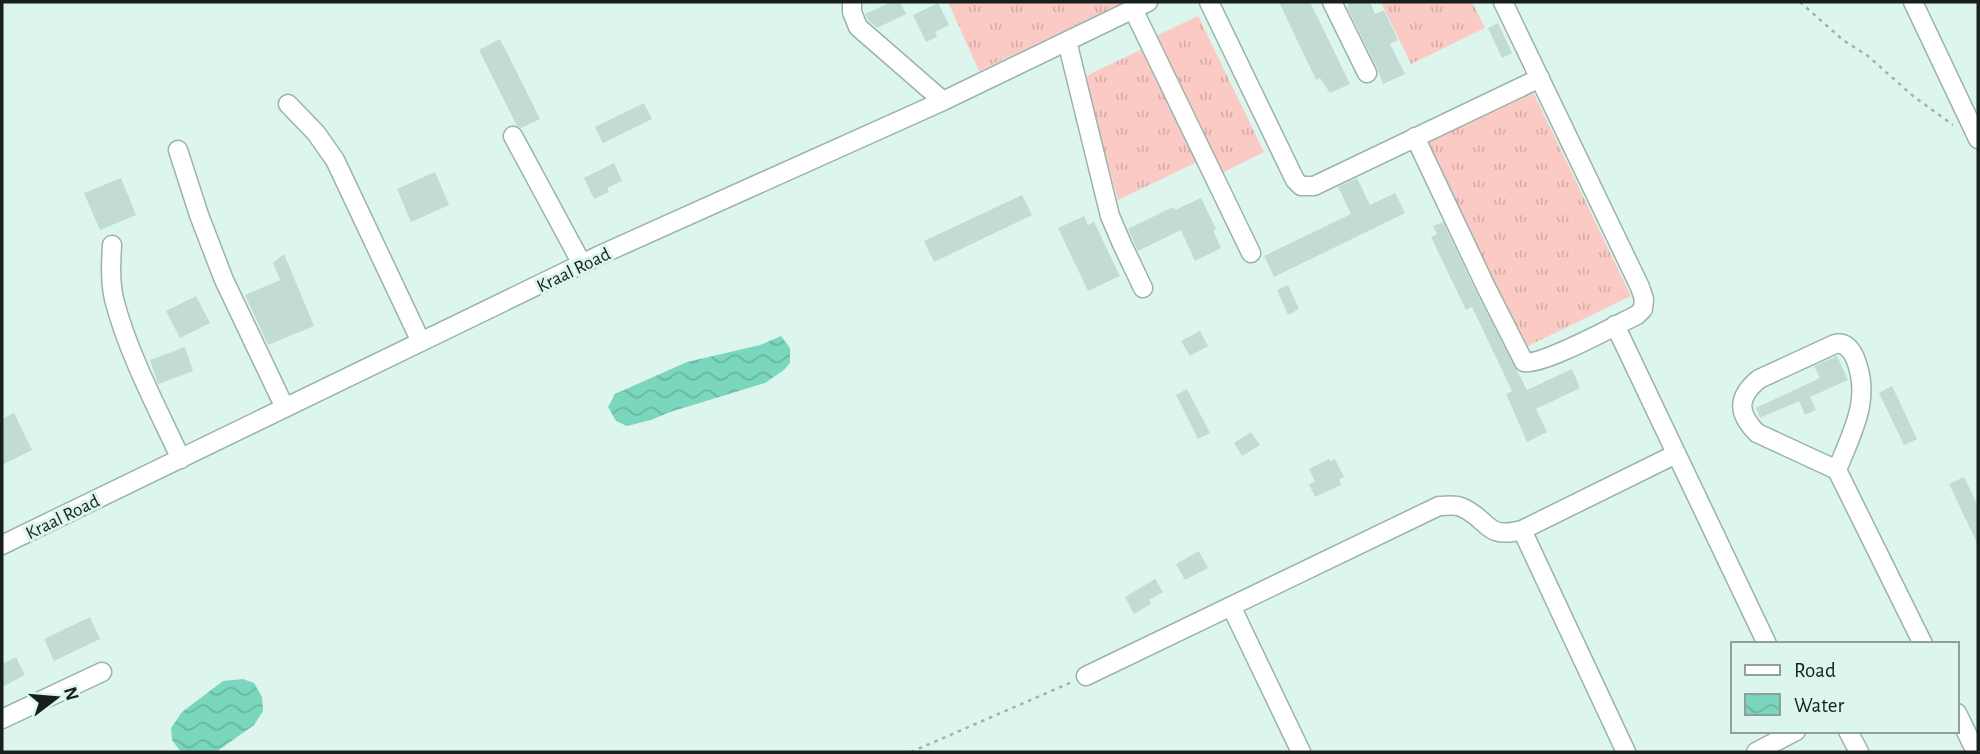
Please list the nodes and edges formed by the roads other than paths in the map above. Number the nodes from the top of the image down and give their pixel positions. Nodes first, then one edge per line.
1 (852, 2) edge
2 (1209, 2) edge
3 (1332, 2) edge
4 (1503, 2) edge
5 (1913, 2) edge
6 (1141, 5) edge
7 (1067, 41) junction
8 (1367, 73) dead end
9 (1540, 78) junction
10 (943, 101) junction
11 (288, 104) dead end
12 (513, 136) dead end
13 (1415, 137) junction
14 (1978, 139) edge
15 (178, 150) dead end
16 (112, 245) dead end
17 (1251, 253) dead end
18 (582, 264) junction
19 (1143, 288) dead end
20 (1615, 325) junction
21 (421, 342) junction
22 (285, 408) junction
23 (1676, 454) junction
24 (181, 459) junction
25 (1837, 470) junction
26 (1522, 530) junction
27 (2, 545) edge
28 (1231, 606) junction
29 (1766, 642) edge
30 (1922, 642) edge
31 (102, 672) dead end
32 (1086, 676) road end
33 (1959, 717) edge
34 (2, 719) edge
35 (1792, 733) edge
36 (1849, 733) edge
37 (1301, 752) edge
38 (1626, 752) edge
39 (1756, 752) edge
40 (1859, 752) edge
41 (1976, 752) edge

1 - 10 street
2 - 13 street
3 - 8 street
4 - 9 street
5 - 14 street
6 - 7 street, Kraal Road
6 - 17 street
7 - 10 street, Kraal Road
7 - 19 street
9 - 13 street
9 - 20 street
10 - 18 street, Kraal Road
11 - 21 street
12 - 18 street
13 - 20 street
15 - 22 street
16 - 24 street
18 - 21 street, Kraal Road
20 - 23 street
21 - 22 street, Kraal Road
22 - 24 street, Kraal Road
23 - 26 street
23 - 29 street
24 - 27 street, Kraal Road
25 - 25 street
25 - 30 street
26 - 28 street
26 - 38 street
28 - 32 street
28 - 37 street
31 - 34 street
33 - 41 street
35 - 39 street
36 - 40 street

